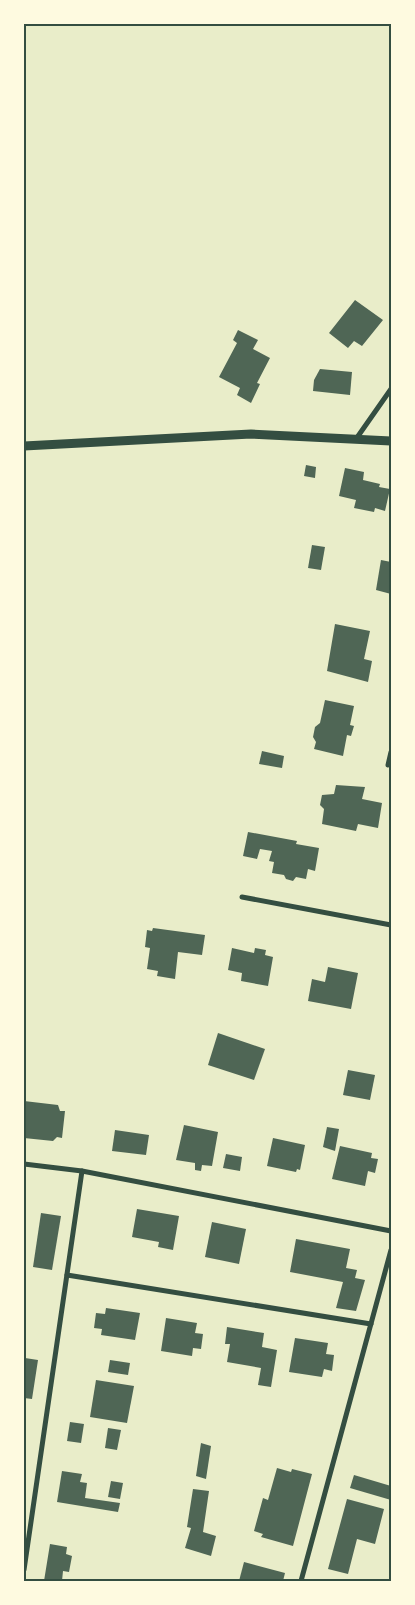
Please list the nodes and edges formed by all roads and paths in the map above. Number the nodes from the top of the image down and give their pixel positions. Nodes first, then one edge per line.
1 (391, 389) edge
2 (355, 439) junction
3 (391, 441) edge
4 (24, 446) edge
5 (391, 752) edge
6 (388, 765) dead end
7 (242, 898) dead end
8 (391, 925) edge
9 (24, 1164) edge
10 (82, 1171) junction
11 (391, 1231) edge
12 (391, 1250) edge
13 (67, 1275) junction
14 (371, 1324) junction
15 (24, 1570) edge
16 (301, 1581) edge

1 - 2 street
2 - 3 street
2 - 4 street
5 - 6 street
7 - 8 street
9 - 10 street
10 - 11 street
10 - 13 street
12 - 14 street
13 - 14 street
13 - 15 street
14 - 16 street

